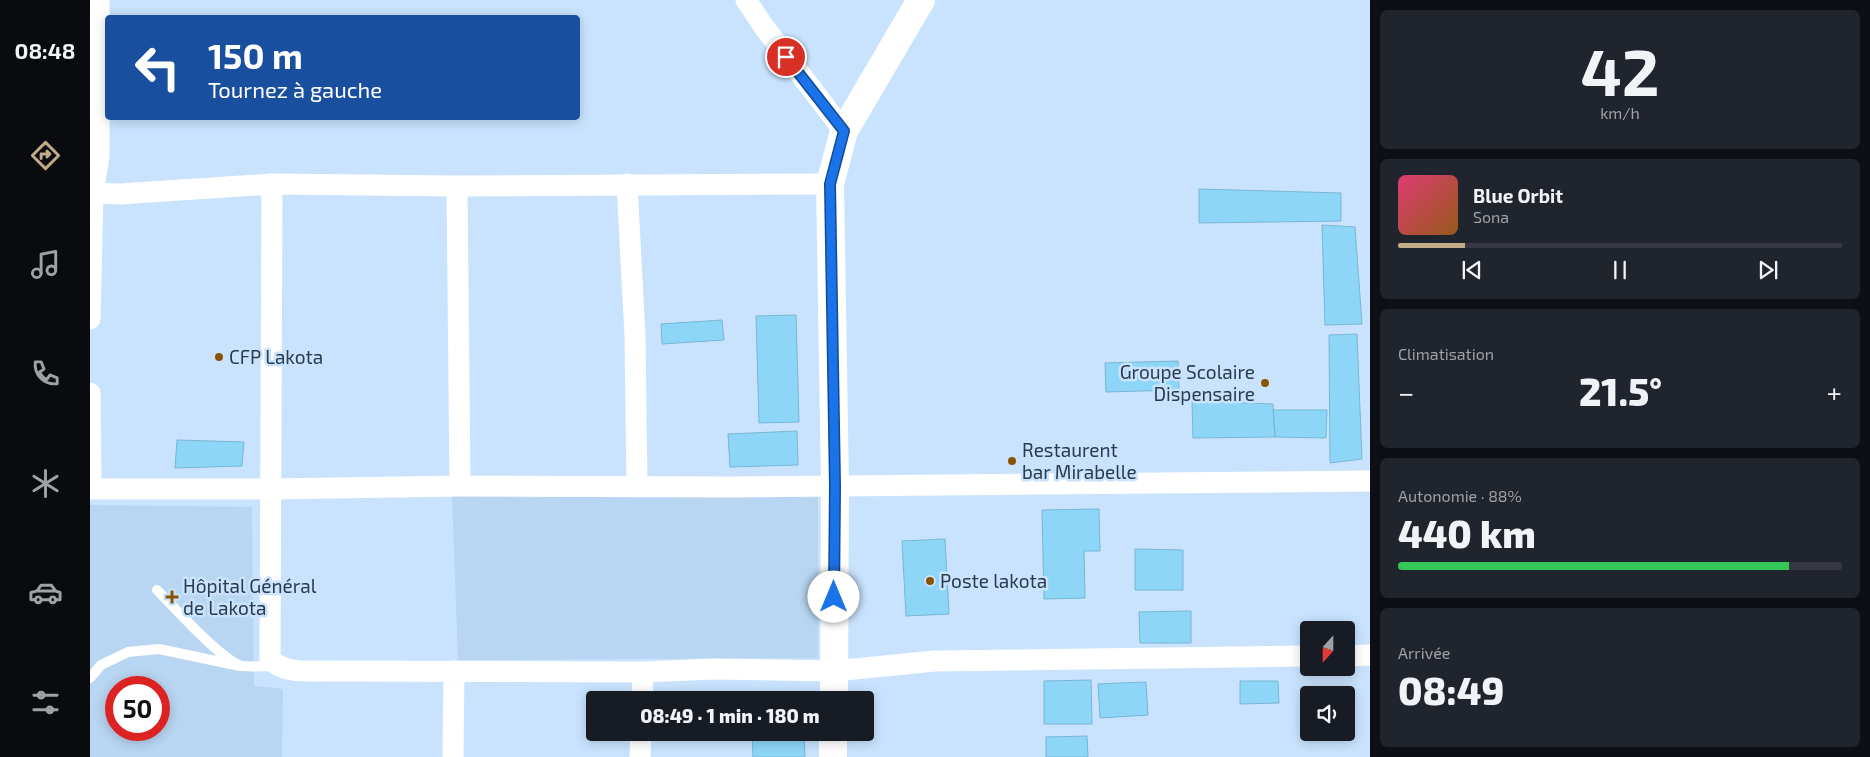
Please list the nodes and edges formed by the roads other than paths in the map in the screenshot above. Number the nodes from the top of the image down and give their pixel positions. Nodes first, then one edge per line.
1 (99, 0) edge
2 (746, 0) edge
3 (921, 0) edge
4 (844, 131) junction
5 (272, 184) junction
6 (627, 184) junction
7 (830, 184) junction
8 (457, 186) junction
9 (92, 194) edge
10 (90, 319) edge
11 (90, 393) edge
12 (1370, 481) edge
13 (460, 486) junction
14 (835, 486) junction
15 (637, 487) junction
16 (90, 489) edge
17 (271, 489) junction
18 (157, 590) dead end
19 (1370, 655) edge
20 (1300, 656) edge
21 (1355, 656) edge
22 (240, 666) junction
23 (279, 666) junction
24 (454, 671) junction
25 (834, 671) junction
26 (643, 672) junction
27 (90, 678) edge
28 (642, 691) edge
29 (834, 691) edge
30 (641, 741) edge
31 (833, 741) edge
32 (453, 757) edge
33 (640, 757) edge
34 (833, 757) edge

1 - 9 street
2 - 4 street
3 - 4 main road
4 - 7 main road
5 - 8 street
5 - 9 street
5 - 17 street
6 - 7 street
6 - 8 street
6 - 15 street
7 - 14 main road
8 - 13 street
9 - 10 street
11 - 16 street
12 - 14 street
13 - 15 street
13 - 17 street
14 - 15 street
14 - 25 main road
16 - 17 street
17 - 23 street
18 - 22 lane
19 - 21 street
20 - 25 street
22 - 23 lane
22 - 27 lane
23 - 24 street
24 - 26 street
24 - 32 street
25 - 26 street
25 - 29 main road
26 - 28 street
30 - 33 street
31 - 34 main road

